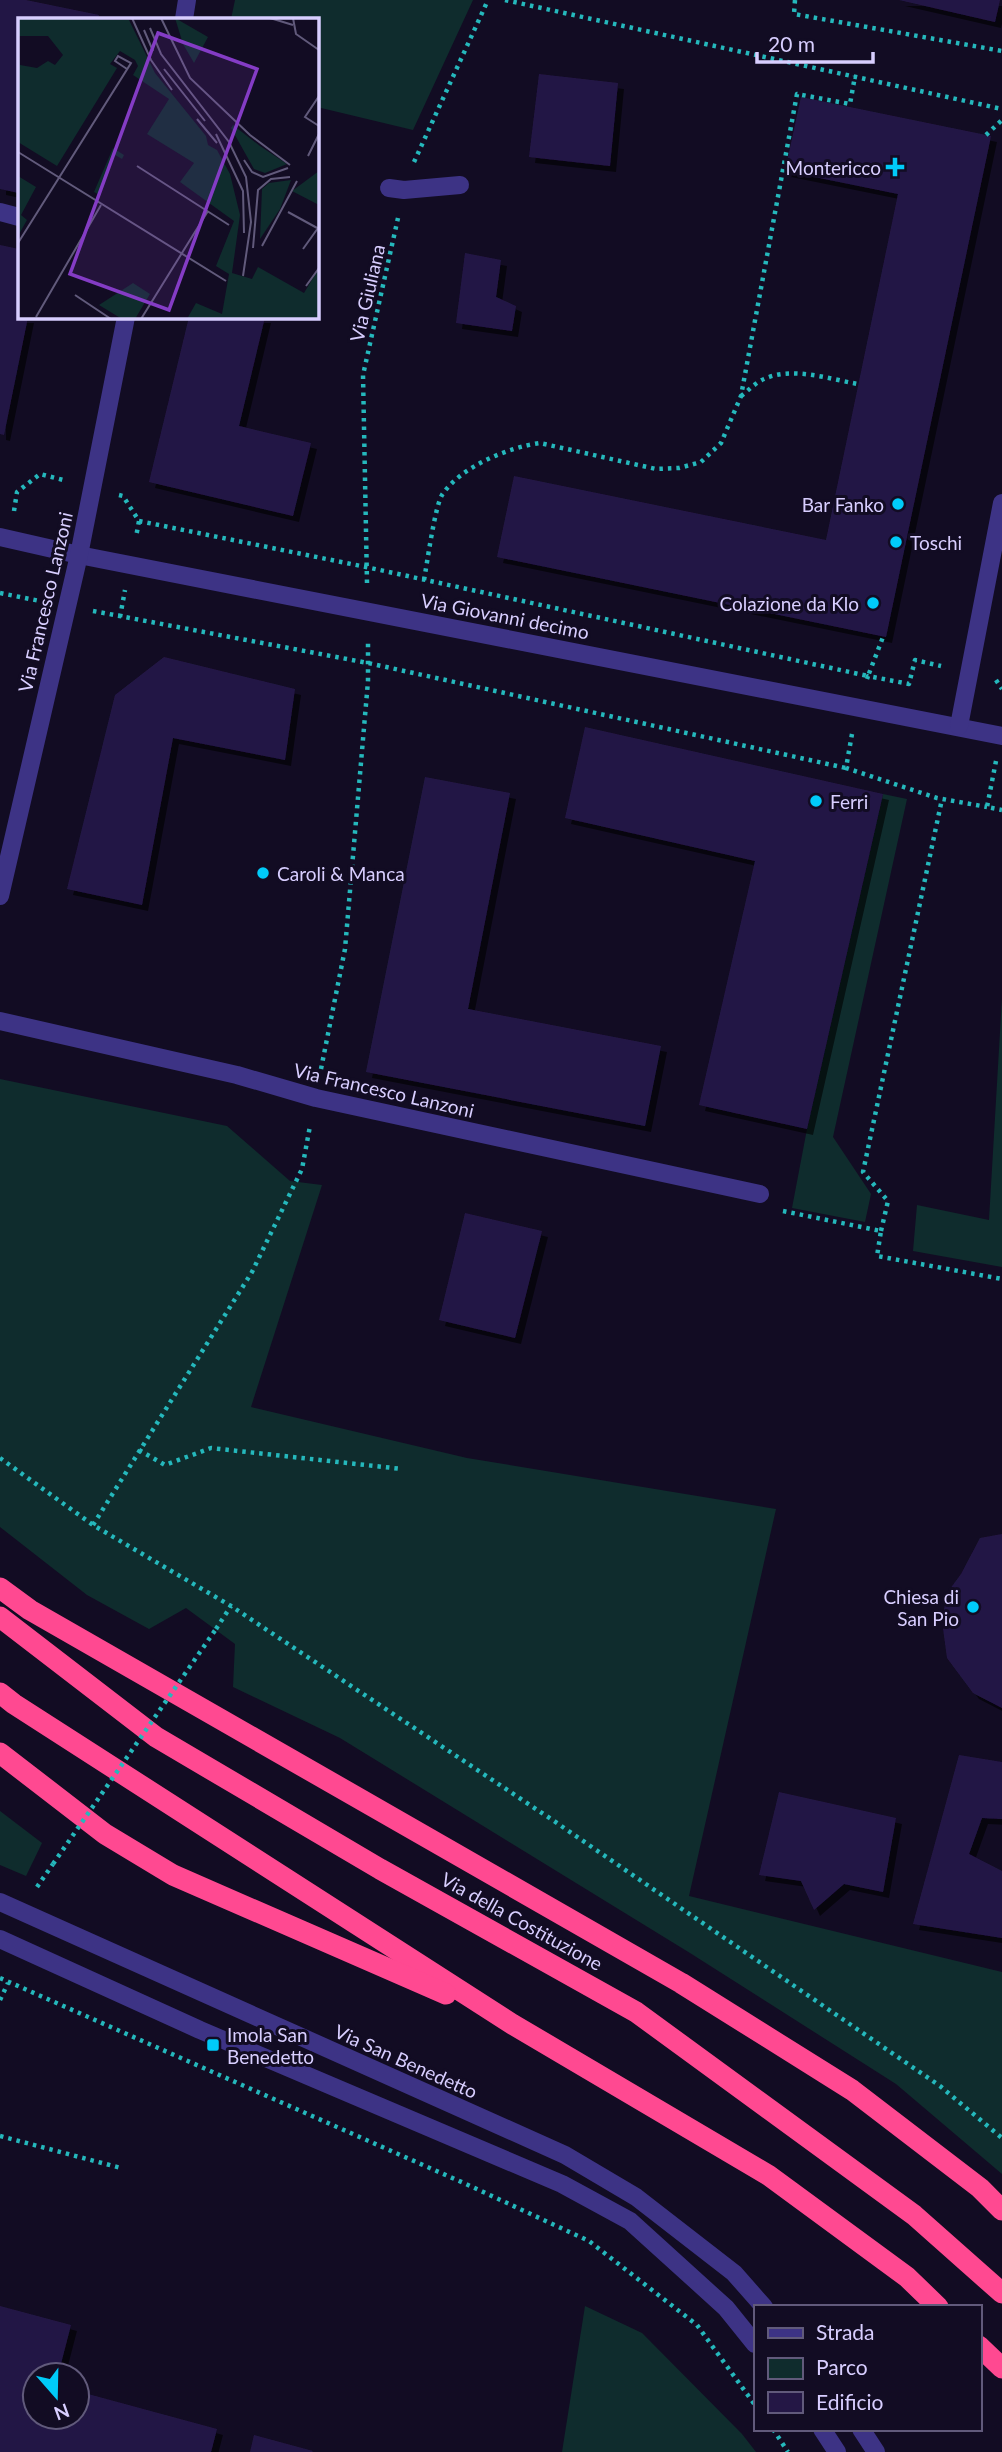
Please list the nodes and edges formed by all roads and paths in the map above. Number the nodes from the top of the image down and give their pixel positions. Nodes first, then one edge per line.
1 (187, 0) edge
2 (488, 0) edge
3 (506, 0) edge
4 (795, 0) edge
5 (184, 18) edge
6 (1002, 51) edge
7 (855, 76) junction
8 (1002, 109) edge
9 (1002, 120) edge
10 (986, 135) dead end
11 (460, 185) dead end
12 (396, 189) junction
13 (0, 212) edge
14 (18, 217) edge
15 (125, 318) edge
16 (858, 384) dead end
17 (741, 396) junction
18 (1002, 503) edge
19 (139, 521) dead end
20 (0, 537) edge
21 (79, 555) junction
22 (366, 567) junction
23 (424, 580) junction
24 (0, 593) edge
25 (66, 606) junction
26 (368, 611) junction
27 (883, 637) dead end
28 (970, 672) junction
29 (868, 676) junction
30 (1002, 689) edge
31 (858, 706) junction
32 (959, 726) junction
33 (1002, 736) edge
34 (846, 768) junction
35 (942, 799) junction
36 (987, 807) junction
37 (1002, 810) edge
38 (0, 896) edge
39 (0, 1021) edge
40 (760, 1194) joint
41 (881, 1231) junction
42 (1002, 1279) edge
43 (139, 1450) dead end
44 (0, 1458) edge
45 (402, 1469) dead end
46 (0, 1588) edge
47 (231, 1606) junction
48 (0, 1617) edge
49 (0, 1693) edge
50 (0, 1754) edge
51 (37, 1888) dead end
52 (0, 1902) edge
53 (0, 1939) edge
54 (0, 1978) edge
55 (8, 1983) junction
56 (0, 2000) edge
57 (512, 2024) junction
58 (0, 2137) edge
59 (1002, 2138) edge
60 (121, 2168) dead end
61 (1002, 2210) edge
62 (1002, 2293) edge
63 (762, 2305) edge
64 (936, 2305) edge
65 (754, 2343) edge
66 (981, 2348) edge
67 (1002, 2368) edge
68 (754, 2404) edge
69 (774, 2431) edge
70 (822, 2431) edge
71 (862, 2431) edge
72 (789, 2452) edge
73 (838, 2452) edge
74 (876, 2452) edge

1 - 5 street
2 - 12 path, Via Giuliana
3 - 7 path
4 - 6 path
7 - 8 path
7 - 17 path
9 - 10 path
11 - 12 street
12 - 22 path, Via Giuliana
13 - 14 street
15 - 21 street, Via Francesco Lanzoni
16 - 17 path
17 - 23 path
18 - 28 street
19 - 22 path
20 - 21 street, Via Giovanni decimo
21 - 25 street, Via Francesco Lanzoni
21 - 26 street, Via Giovanni decimo
22 - 23 path
22 - 26 path, Via Giuliana
23 - 29 path
24 - 25 path
25 - 34 path
25 - 38 street, Via Francesco Lanzoni
26 - 31 street, Via Giovanni decimo
27 - 29 path
28 - 29 path
28 - 30 path
28 - 32 street
29 - 31 path
31 - 32 street, Via Giovanni decimo
31 - 34 path
32 - 33 street, Via Giovanni decimo
33 - 36 path
34 - 35 path
35 - 36 path
35 - 41 path
36 - 37 path
39 - 40 street, Via Francesco Lanzoni
40 - 41 path
41 - 42 path
43 - 45 path
44 - 47 path
46 - 61 highway
47 - 51 path, bridge
47 - 59 path
48 - 62 highway, Via della Costituzione
49 - 57 highway
50 - 57 highway
52 - 63 street, Via San Benedetto
53 - 65 street
54 - 55 path
55 - 56 path
55 - 68 path
57 - 64 highway
58 - 60 path
66 - 67 highway
69 - 72 path
70 - 73 street
71 - 74 street

